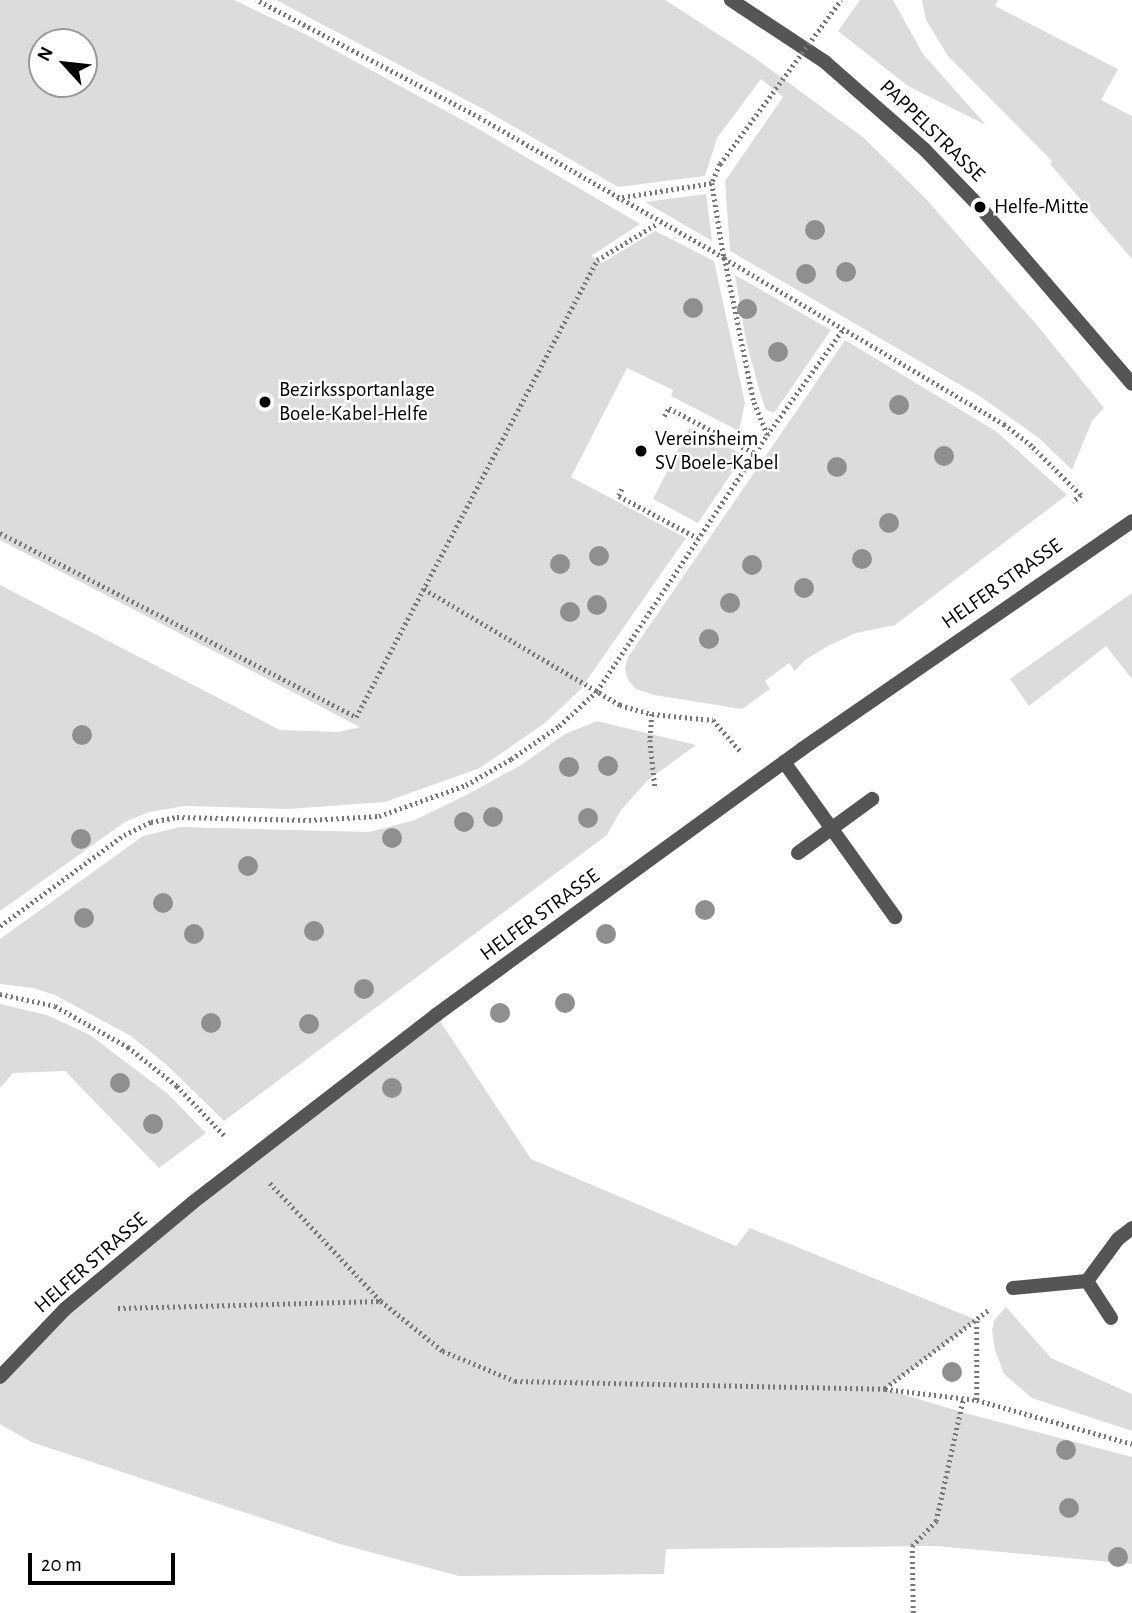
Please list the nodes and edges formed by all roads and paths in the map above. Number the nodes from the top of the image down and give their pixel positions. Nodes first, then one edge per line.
1 (256, 0) edge
2 (731, 0) edge
3 (841, 0) edge
4 (712, 183) junction
5 (616, 198) junction
6 (658, 223) junction
7 (724, 258) junction
8 (844, 328) junction
9 (1132, 384) edge
10 (664, 416) dead end
11 (767, 435) junction
12 (754, 453) junction
13 (622, 489) dead end
14 (1073, 502) dead end
15 (1132, 521) edge
16 (0, 533) edge
17 (698, 538) junction
18 (424, 589) junction
19 (597, 691) junction
20 (652, 714) junction
21 (784, 762) junction
22 (763, 777) junction
23 (655, 787) dead end
24 (872, 799) dead end
25 (832, 829) junction
26 (799, 853) dead end
27 (895, 917) dead end
28 (0, 926) edge
29 (0, 994) edge
30 (246, 1161) junction
31 (1132, 1228) edge
32 (1087, 1282) junction
33 (1013, 1289) joint
34 (382, 1301) junction
35 (65, 1309) junction
36 (1111, 1318) dead end
37 (977, 1320) junction
38 (0, 1377) edge
39 (885, 1389) junction
40 (963, 1399) junction
41 (977, 1400) junction
42 (1132, 1444) edge
43 (912, 1613) edge

1 - 5 path
2 - 9 street, PAPPELSTRASSE
3 - 4 path, bridge
4 - 5 path
4 - 7 path
5 - 6 path
6 - 7 path
6 - 18 path
7 - 8 path
7 - 11 path
8 - 11 path
8 - 14 path
10 - 12 path
11 - 12 path
12 - 17 path
13 - 17 path
15 - 21 street, HELFER STRASSE
16 - 18 path
17 - 19 path
18 - 19 path
19 - 20 path
19 - 28 path
20 - 22 path
20 - 23 path
21 - 22 street, HELFER STRASSE
21 - 25 street
22 - 30 street, HELFER STRASSE
24 - 25 street
25 - 26 street
25 - 27 street
29 - 30 path
30 - 34 path
30 - 35 street, HELFER STRASSE
31 - 32 street
32 - 33 street
32 - 36 street
33 - 37 path
34 - 35 path
34 - 39 path
35 - 38 street, HELFER STRASSE
37 - 39 path
37 - 41 path
39 - 40 path
40 - 41 path
40 - 43 path
41 - 42 path

